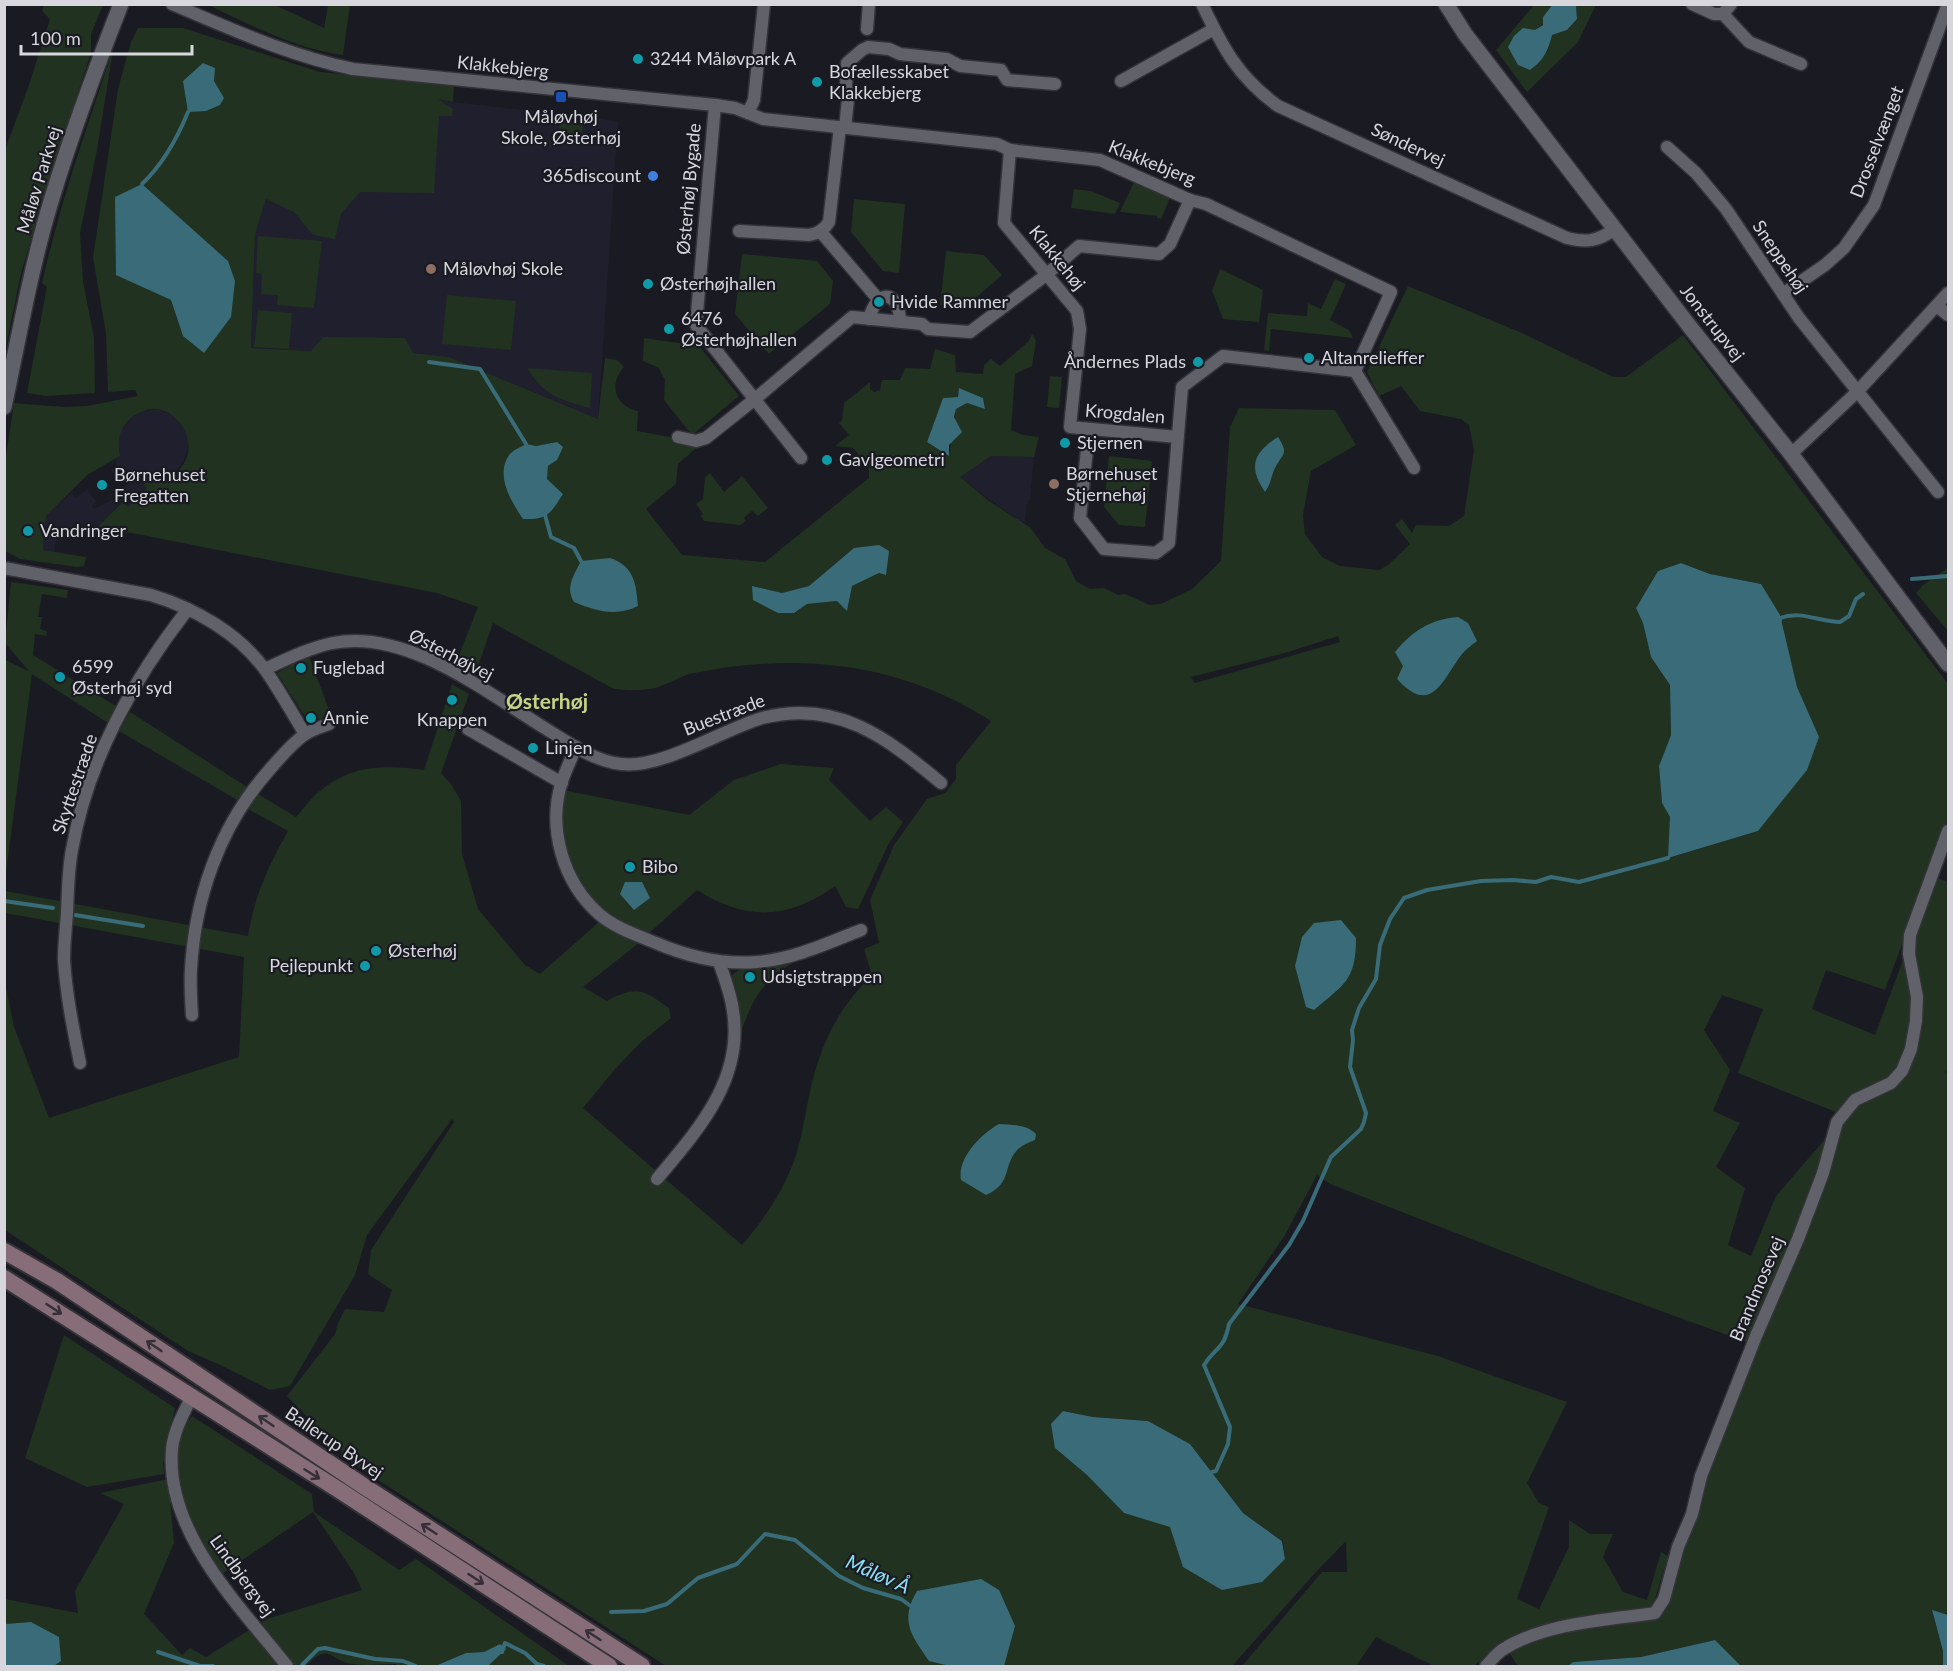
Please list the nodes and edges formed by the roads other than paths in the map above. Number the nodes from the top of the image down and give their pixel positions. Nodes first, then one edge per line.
1 (121, 4) edge
2 (172, 4) edge
3 (764, 4) edge
4 (869, 4) edge
5 (1202, 4) edge
6 (1446, 4) edge
7 (1692, 4) edge
8 (1948, 4) edge
9 (1727, 9) edge
10 (867, 29) dead end
11 (1214, 29) junction
12 (1801, 64) dead end
13 (1121, 81) dead end
14 (1056, 84) dead end
15 (715, 105) junction
16 (748, 113) junction
17 (842, 128) junction
18 (1667, 147) dead end
19 (1010, 150) junction
20 (1190, 200) junction
21 (1615, 228) junction
22 (739, 231) dead end
23 (820, 231) junction
24 (1046, 275) junction
25 (1948, 293) edge
26 (1783, 294) junction
27 (878, 299) junction
28 (1937, 306) junction
29 (1948, 315) edge
30 (869, 319) junction
31 (900, 321) junction
32 (1355, 371) junction
33 (1857, 392) junction
34 (754, 399) junction
35 (4, 407) edge
36 (1070, 427) joint
37 (1089, 429) junction
38 (678, 437) dead end
39 (1177, 437) junction
40 (1791, 454) junction
41 (801, 458) dead end
42 (1414, 468) dead end
43 (1938, 492) dead end
44 (4, 568) edge
45 (188, 609) junction
46 (1948, 664) edge
47 (265, 669) junction
48 (329, 724) dead end
49 (468, 729) dead end
50 (305, 734) junction
51 (576, 747) junction
52 (562, 783) junction
53 (941, 783) dead end
54 (1948, 831) edge
55 (861, 930) dead end
56 (719, 963) junction
57 (192, 1015) dead end
58 (80, 1063) dead end
59 (657, 1179) dead end
60 (4, 1251) edge
61 (4, 1278) edge
62 (191, 1398) junction
63 (287, 1666) edge
64 (609, 1666) edge
65 (642, 1666) edge
66 (1486, 1666) edge

1 - 35 street, Måløv Parkvej
2 - 15 street, Klakkebjerg
3 - 16 street
4 - 10 street
5 - 11 street, Søndervej
6 - 21 street, Jonstrupvej
7 - 9 street
8 - 26 street, Drosselvænget
9 - 12 street
11 - 13 street
11 - 21 street, Søndervej
14 - 17 street
15 - 16 street, Klakkebjerg
15 - 34 street, Østerhøj Bygade
16 - 17 street, Klakkebjerg
17 - 19 street, Klakkebjerg
17 - 23 street
18 - 26 street, Sneppehøj
19 - 20 street, Klakkebjerg
19 - 24 street, Klakkehøj
20 - 24 street
20 - 32 street, Klakkebjerg
21 - 40 street, Jonstrupvej
22 - 23 street
23 - 27 street
24 - 31 street
24 - 36 street, Klakkehøj
25 - 28 street
26 - 33 street, Sneppehøj
27 - 30 street
27 - 31 street
28 - 29 street
28 - 33 street
30 - 31 street
30 - 34 street
32 - 39 street
32 - 42 street
33 - 40 street
33 - 43 street, Sneppehøj
34 - 38 street
34 - 41 street, Østerhøj Bygade
36 - 37 street, Krogdalen
37 - 39 street, Krogdalen
37 - 39 street
40 - 46 street, Jonstrupvej
44 - 45 street
45 - 47 street
45 - 58 street, Skyttestræde
47 - 50 street
47 - 51 street, Østerhøjvej
48 - 50 street
49 - 52 street
50 - 57 street
51 - 52 street
51 - 53 street, Buestræde
52 - 56 street
54 - 66 street, Brandmosevej
55 - 56 street
56 - 59 street
65 -> 60 main road, Ballerup Byvej
61 -> 62 main road, Ballerup Byvej
62 - 63 street, Lindbjergvej
62 -> 64 main road, Ballerup Byvej

